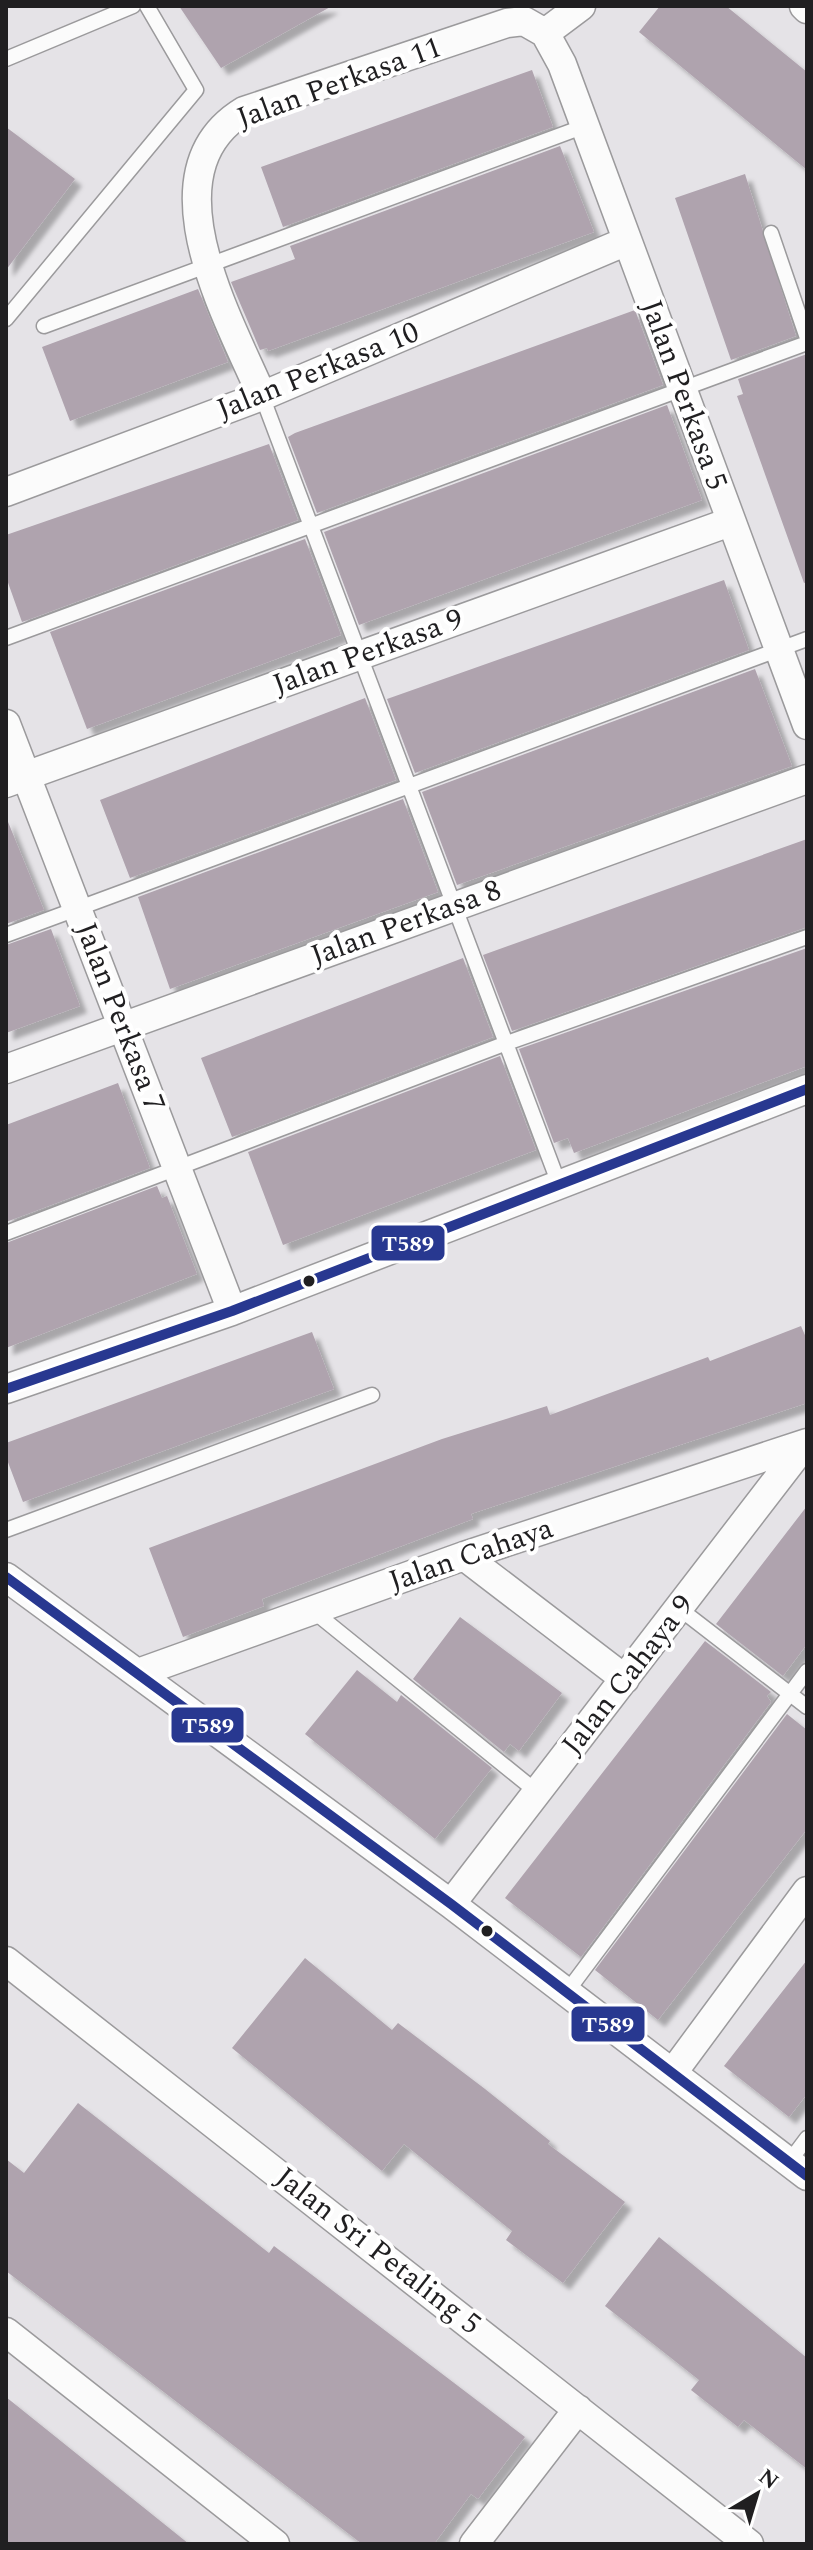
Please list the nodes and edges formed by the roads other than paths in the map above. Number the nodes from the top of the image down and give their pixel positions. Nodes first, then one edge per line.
1 (133, 6) edge
2 (147, 6) edge
3 (581, 6) edge
4 (545, 33) junction
5 (6, 59) edge
6 (585, 126) junction
7 (771, 233) dead end
8 (627, 241) junction
9 (206, 264) junction
10 (6, 319) edge
11 (44, 326) dead end
12 (807, 341) edge
13 (682, 391) junction
14 (262, 396) junction
15 (6, 492) edge
16 (730, 522) junction
17 (314, 527) junction
18 (6, 638) edge
19 (807, 639) edge
20 (779, 649) junction
21 (359, 655) junction
22 (6, 724) edge
23 (807, 725) edge
24 (16, 779) edge
25 (807, 779) edge
26 (410, 786) junction
27 (456, 905) junction
28 (78, 908) junction
29 (6, 935) edge
30 (807, 937) edge
31 (122, 1025) junction
32 (504, 1044) junction
33 (6, 1069) edge
34 (807, 1089) edge
35 (177, 1168) junction
36 (559, 1184) junction
37 (6, 1233) edge
38 (232, 1311) junction
39 (6, 1389) edge
40 (372, 1395) dead end
41 (806, 1444) edge
42 (6, 1530) edge
43 (464, 1556) junction
44 (6, 1577) edge
45 (680, 1609) junction
46 (312, 1610) junction
47 (807, 1671) edge
48 (138, 1673) junction
49 (625, 1679) junction
50 (790, 1694) junction
51 (807, 1707) edge
52 (537, 1792) junction
53 (807, 1891) edge
54 (451, 1904) junction
55 (13, 1965) edge
56 (566, 1993) junction
57 (674, 2071) junction
58 (807, 2138) edge
59 (798, 2169) edge
60 (6, 2332) edge
61 (578, 2409) junction
62 (275, 2544) edge
63 (474, 2544) edge
64 (749, 2544) edge

1 - 5 lane
2 - 10 lane
3 - 4 street
4 - 6 street, Jalan Perkasa 5
4 - 9 street, Jalan Perkasa 11
6 - 8 street, Jalan Perkasa 5
6 - 9 lane
7 - 12 lane
8 - 13 street, Jalan Perkasa 5
8 - 14 street, Jalan Perkasa 10
9 - 11 lane
9 - 14 street, Jalan Perkasa 11
12 - 13 lane
13 - 16 street, Jalan Perkasa 5
13 - 17 lane
14 - 15 street, Jalan Perkasa 10
14 - 17 lane
16 - 20 street, Jalan Perkasa 5
16 - 21 street, Jalan Perkasa 9
17 - 18 lane
17 - 21 lane
19 - 20 lane
20 - 23 street, Jalan Perkasa 5
20 - 26 lane
21 - 24 street, Jalan Perkasa 9
21 - 26 lane
22 - 24 street, Jalan Perkasa 7
24 - 28 street, Jalan Perkasa 7
25 - 27 street, Jalan Perkasa 8
26 - 27 lane
26 - 28 lane
27 - 31 street, Jalan Perkasa 8
27 - 32 lane
28 - 29 lane
28 - 31 street, Jalan Perkasa 7
30 - 32 lane
31 - 33 street, Jalan Perkasa 8
31 - 35 street, Jalan Perkasa 7
32 - 35 lane
32 - 36 lane
34 - 36 street
35 - 37 lane
35 - 38 street, Jalan Perkasa 7
36 - 38 street
38 - 39 street
40 - 42 lane
41 - 43 street, Jalan Cahaya
41 - 45 street, Jalan Cahaya 9
43 - 46 street, Jalan Cahaya
43 - 49 street
44 - 48 street
45 - 49 street, Jalan Cahaya 9
45 - 50 lane
46 - 48 street, Jalan Cahaya
46 - 52 lane
47 - 50 lane
48 - 54 street
49 - 52 street, Jalan Cahaya 9
50 - 51 lane
50 - 56 lane
52 - 54 street, Jalan Cahaya 9
53 - 57 street
54 - 56 street
55 - 61 street, Jalan Sri Petaling 5
56 - 57 street
57 - 59 street
58 - 59 lane
60 - 62 street
61 - 63 street
61 - 64 street, Jalan Sri Petaling 5

